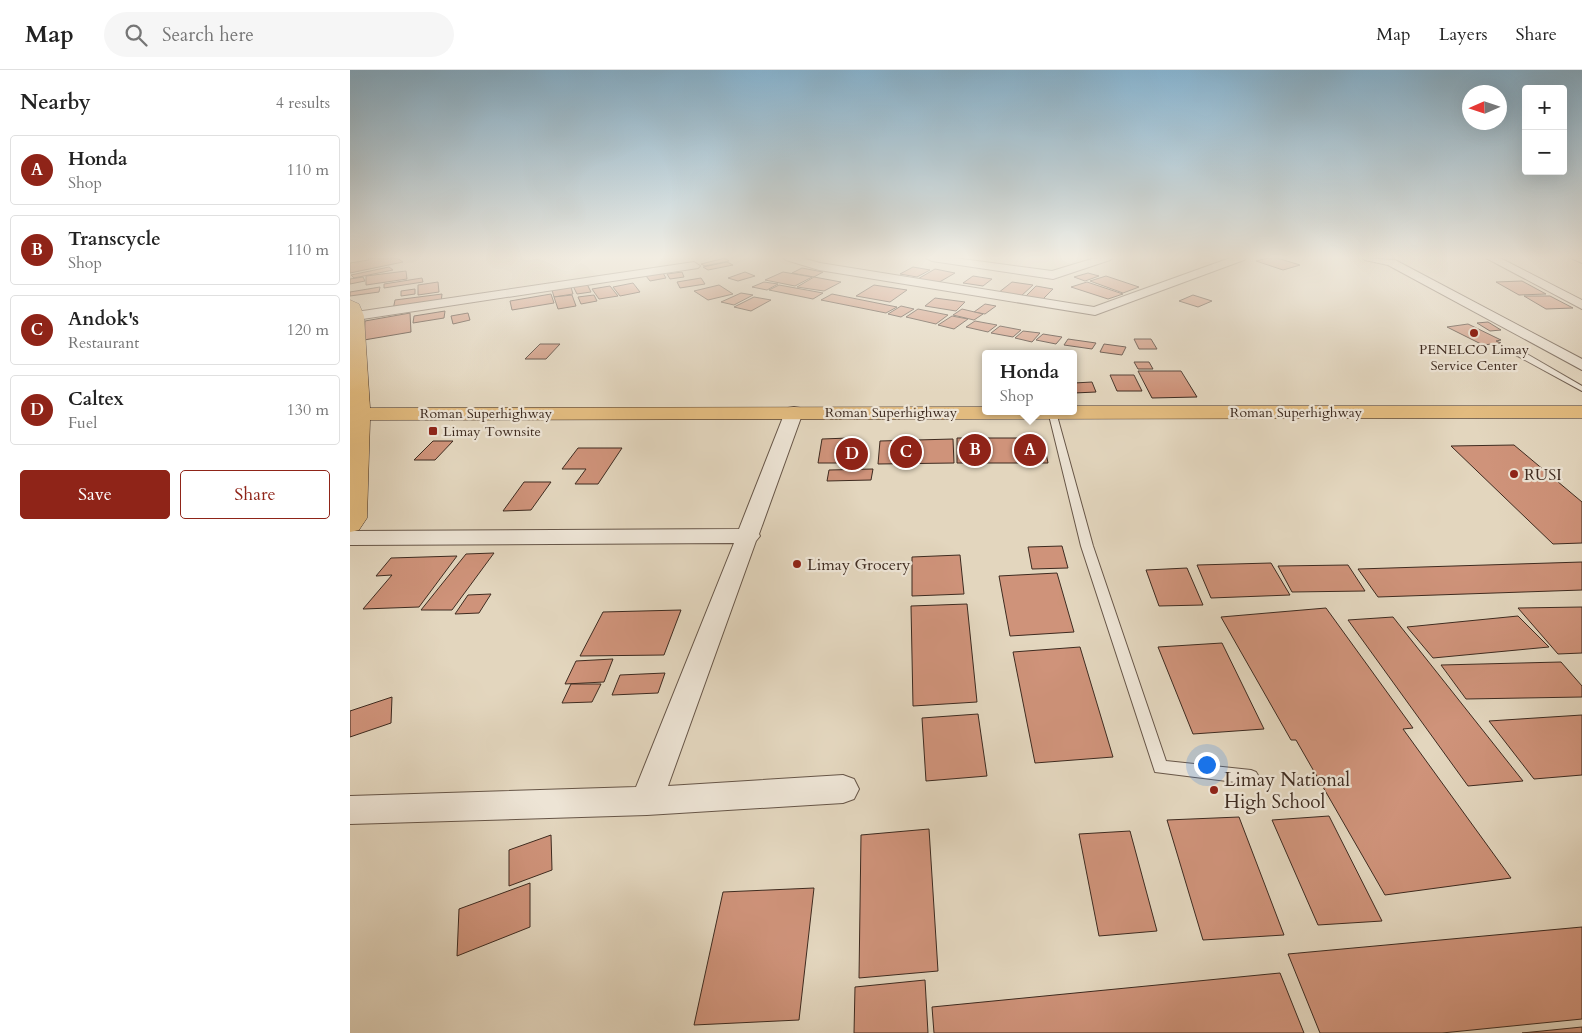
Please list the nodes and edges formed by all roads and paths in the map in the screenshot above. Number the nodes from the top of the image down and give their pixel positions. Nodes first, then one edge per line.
1 (414, 303) edge
2 (1046, 303) edge
3 (1117, 303) edge
4 (1467, 303) edge
5 (353, 311) edge
6 (1582, 349) edge
7 (1554, 350) junction
8 (1516, 352) dead end
9 (1582, 365) edge
10 (1582, 390) edge
11 (794, 412) junction
12 (982, 412) edge
13 (1077, 412) edge
14 (1580, 413) edge
15 (354, 414) edge
16 (1053, 415) edge
17 (350, 524) edge
18 (748, 536) junction
19 (350, 538) edge
20 (1251, 777) dead end
21 (843, 789) dead end
22 (647, 801) junction
23 (350, 810) edge

1 - 5 street
2 - 3 street
4 - 7 street
5 - 15 main road
6 - 7 street
7 - 9 street
8 - 10 lane
11 - 12 main road, Roman Superhighway
11 - 15 main road, Roman Superhighway
11 - 18 street
13 - 14 main road, Roman Superhighway
15 - 17 main road
16 - 20 lane
18 - 19 street
18 - 22 street
21 - 22 street
22 - 23 street

